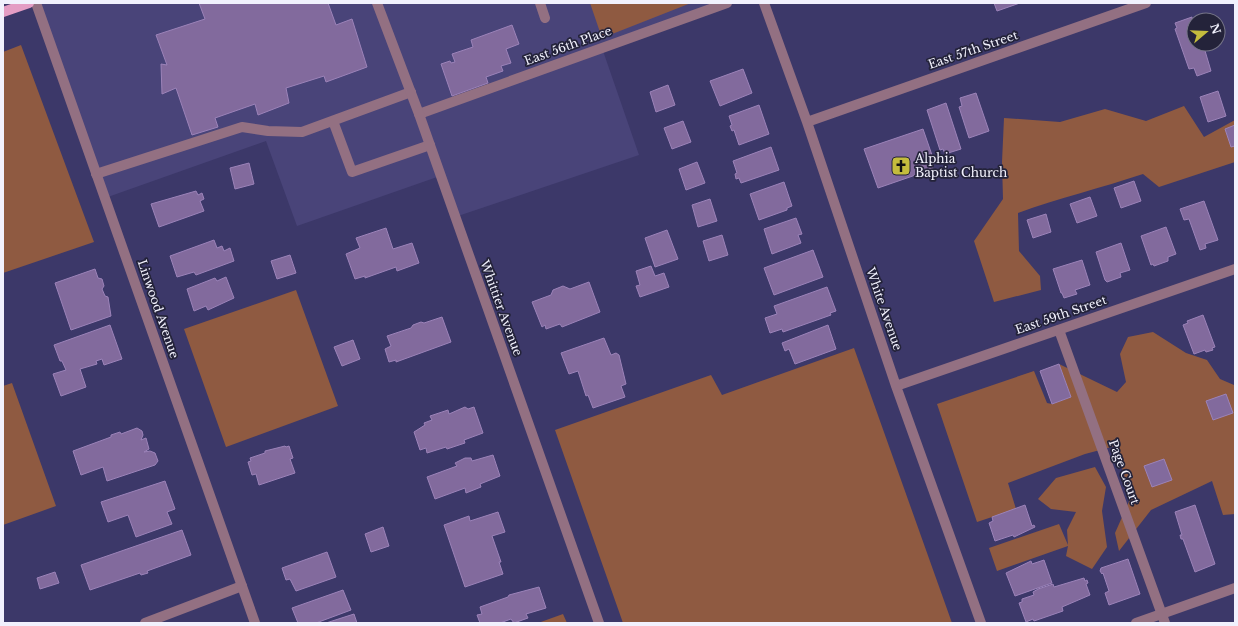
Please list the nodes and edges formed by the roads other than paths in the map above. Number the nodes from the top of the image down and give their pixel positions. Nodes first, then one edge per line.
1 (29, 3) edge
2 (36, 3) edge
3 (377, 3) edge
4 (540, 3) edge
5 (727, 3) edge
6 (764, 3) edge
7 (1146, 3) edge
8 (3, 12) edge
9 (545, 18) dead end
10 (411, 92) junction
11 (419, 114) junction
12 (333, 121) junction
13 (807, 122) junction
14 (430, 145) junction
15 (96, 174) junction
16 (1235, 269) edge
17 (1059, 330) junction
18 (896, 386) junction
19 (242, 586) junction
20 (1235, 588) edge
21 (1163, 618) edge
22 (145, 623) edge
23 (255, 623) edge
24 (598, 623) edge
25 (981, 623) edge
26 (1136, 623) edge

1 - 8 main road
2 - 15 street, Linwood Avenue
3 - 10 street, Whittier Avenue
4 - 9 street
5 - 11 street, East 56th Place
6 - 13 street, White Avenue
7 - 13 street, East 57th Street
10 - 11 street, Whittier Avenue
10 - 12 street
11 - 14 street, Whittier Avenue
12 - 14 street
12 - 15 street
13 - 18 street, White Avenue
14 - 24 street, Whittier Avenue
15 - 19 street, Linwood Avenue
16 - 17 street, East 59th Street
17 - 18 street, East 59th Street
17 - 21 street, Page Court
18 - 25 street, White Avenue
19 - 22 street
19 - 23 street, Linwood Avenue
20 - 21 street
21 - 26 street

